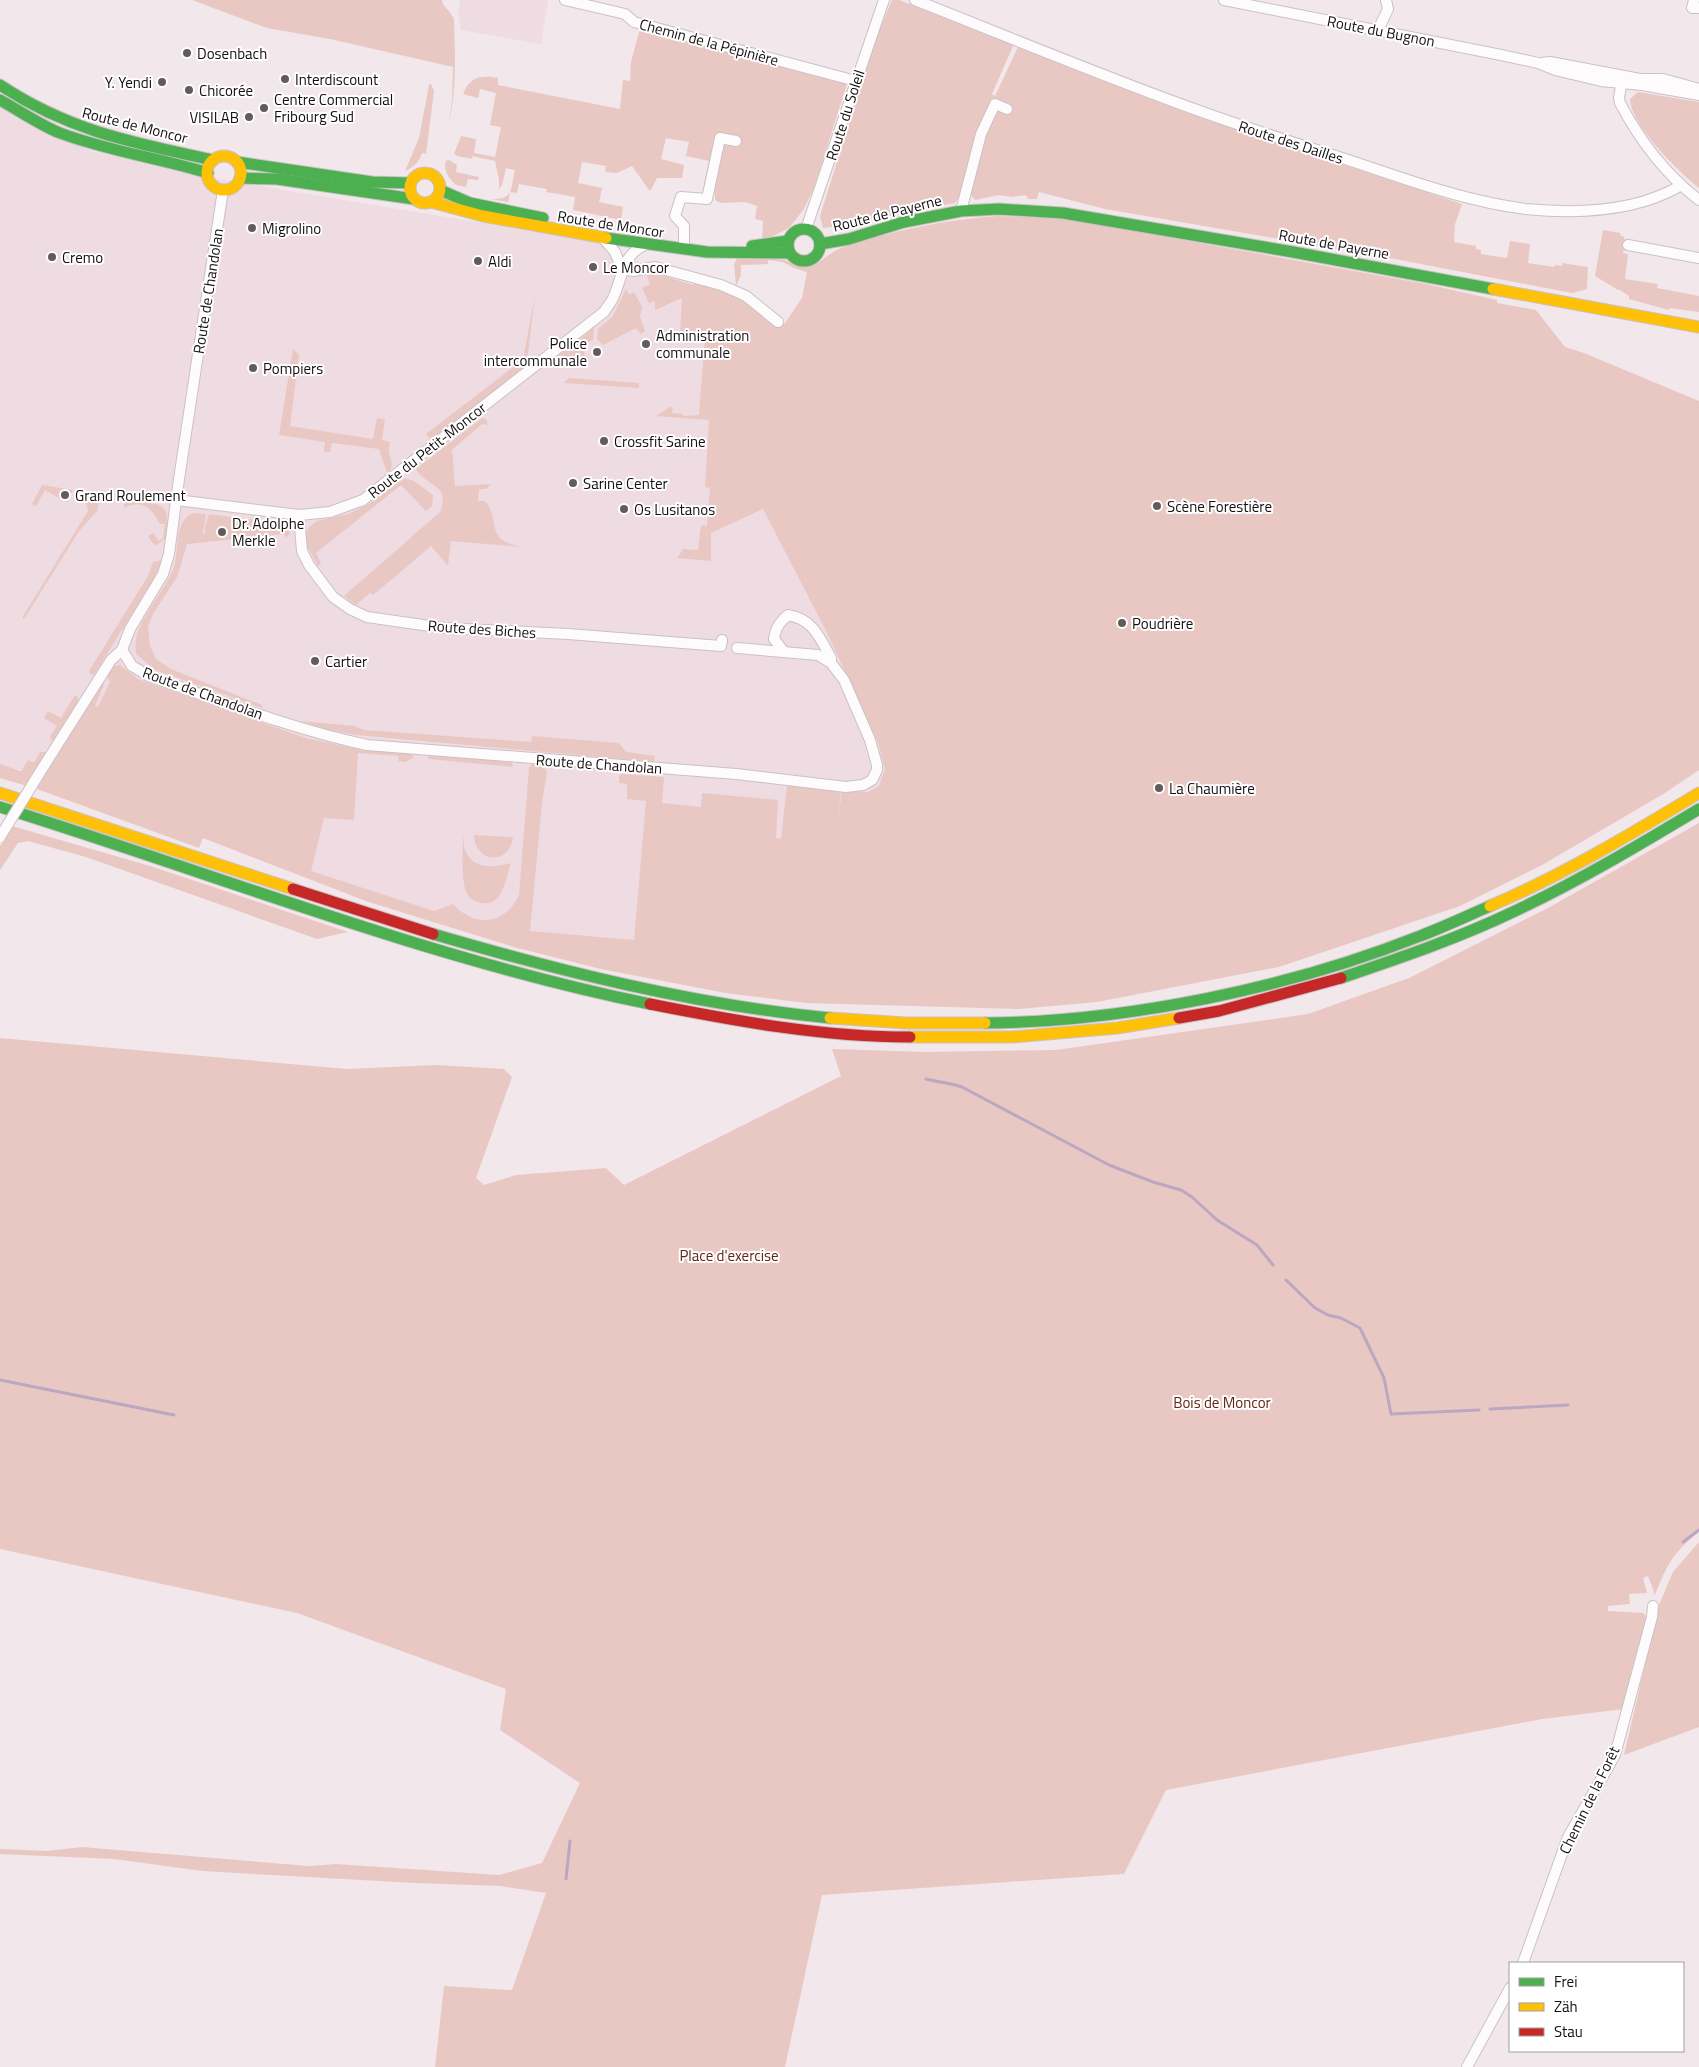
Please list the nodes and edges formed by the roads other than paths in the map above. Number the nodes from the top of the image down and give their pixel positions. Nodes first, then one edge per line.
1 (565, 0) edge
2 (884, 0) edge
3 (915, 0) edge
4 (1224, 0) edge
5 (1396, 0) edge
6 (1694, 0) edge
7 (1387, 5) edge
8 (1699, 8) edge
9 (1378, 30) junction
10 (1622, 80) junction
11 (856, 81) junction
12 (0, 85) edge
13 (1699, 89) edge
14 (1699, 95) edge
15 (0, 100) edge
16 (1007, 108) dead end
17 (736, 141) dead end
18 (214, 160) junction
19 (237, 162) junction
20 (208, 173) junction
21 (240, 178) junction
22 (410, 183) junction
23 (1680, 186) junction
24 (223, 190) junction
25 (440, 190) junction
26 (414, 199) junction
27 (1699, 200) edge
28 (431, 202) junction
29 (961, 211) junction
30 (806, 229) junction
31 (603, 238) junction
32 (788, 241) junction
33 (684, 243) junction
34 (820, 244) junction
35 (1628, 244) dead end
36 (645, 245) junction
37 (790, 253) junction
38 (1699, 258) edge
39 (622, 269) junction
40 (778, 322) dead end
41 (1699, 327) edge
42 (176, 500) junction
43 (299, 515) junction
44 (722, 640) dead end
45 (738, 648) dead end
46 (122, 650) junction
47 (784, 652) junction
48 (831, 663) junction
49 (0, 793) edge
50 (1699, 793) edge
51 (0, 808) edge
52 (1699, 809) edge
53 (0, 837) edge
54 (1652, 1606) dead end
55 (1524, 1962) edge
56 (1509, 1990) edge
57 (1467, 2067) edge

1 - 11 street, Chemin de la Pépinière
2 - 11 street, Route du Soleil
3 - 23 street, Route des Dailles
4 - 9 street, Route du Bugnon
5 - 7 street
6 - 8 street
7 - 9 street
9 - 10 street, Route du Bugnon
10 - 13 street, Route du Bugnon
10 - 14 street, Route du Bugnon
10 - 23 street
11 - 30 street, Route du Soleil
12 - 18 main road, Route de Moncor
15 - 20 main road, Route de Moncor
16 - 29 street, Route de Payerne
17 - 33 street, Route de Moncor
18 - 19 main road
18 - 20 main road
19 - 21 main road
19 - 22 main road
20 - 24 main road
21 - 24 main road
21 - 26 main road
22 - 25 main road
22 - 26 main road
23 - 27 street
24 - 42 street, Route de Chandolan
25 - 28 main road
25 - 33 main road, Route de Moncor
26 - 28 main road
28 - 31 main road, Route de Moncor
29 - 34 main road, Route de Payerne
29 - 41 main road, Route de Payerne
30 - 32 main road
30 - 34 main road
31 - 36 main road, Route de Moncor
31 - 39 street
32 - 33 main road, Route de Moncor
32 - 37 main road
34 - 37 main road
35 - 38 street
36 - 37 main road, Route de Moncor
36 - 39 street, Route du Petit-Moncor
39 - 40 street
39 - 43 street, Route du Petit-Moncor
42 - 43 street, Route du Petit-Moncor
42 - 46 street, Route de Chandolan
43 - 44 street, Route des Biches
45 - 47 street
46 - 48 street, Route de Chandolan
46 - 53 street, Route de Chandolan, bridge
47 - 48 street
47 - 48 street
49 - 50 main road
51 - 52 main road
54 - 55 street, Chemin de la Forêt
56 - 57 street

